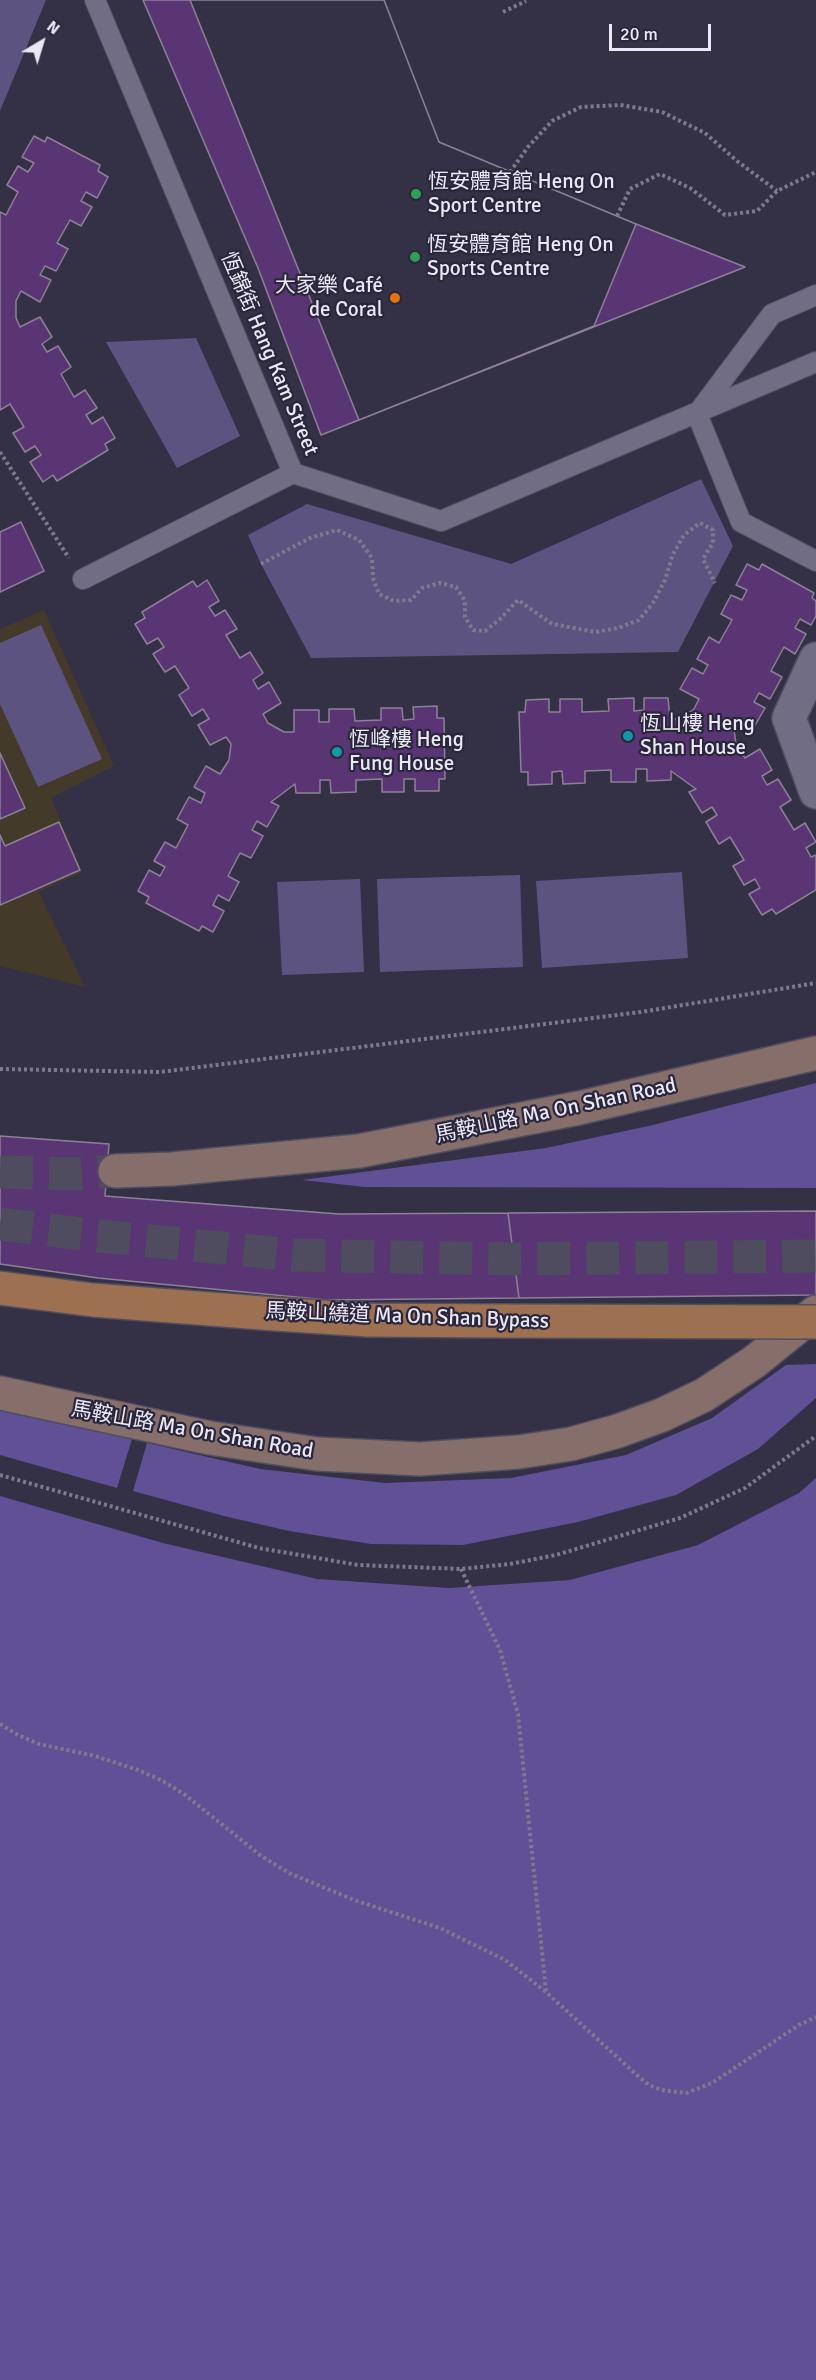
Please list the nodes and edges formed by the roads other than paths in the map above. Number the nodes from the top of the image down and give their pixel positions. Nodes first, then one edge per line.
1 (95, 0) edge
2 (816, 295) edge
3 (816, 362) edge
4 (696, 414) junction
5 (293, 473) junction
6 (816, 561) edge
7 (83, 579) road end
8 (816, 660) edge
9 (816, 792) edge
10 (816, 1053) edge
11 (115, 1171) tunnel mouth
12 (0, 1288) edge
13 (816, 1312) edge
14 (816, 1322) edge
15 (0, 1393) edge

1 - 5 lane, 恆錦街 Hang Kam Street
2 - 4 lane
3 - 4 lane, 恆錦街 Hang Kam Street
4 - 5 lane, 恆錦街 Hang Kam Street
4 - 6 lane
5 - 7 lane
8 - 9 street
10 - 11 main road, 馬鞍山路 Ma On Shan Road
12 - 14 main road, 馬鞍山繞道 Ma On Shan Bypass, bridge
13 - 15 main road, 馬鞍山路 Ma On Shan Road

